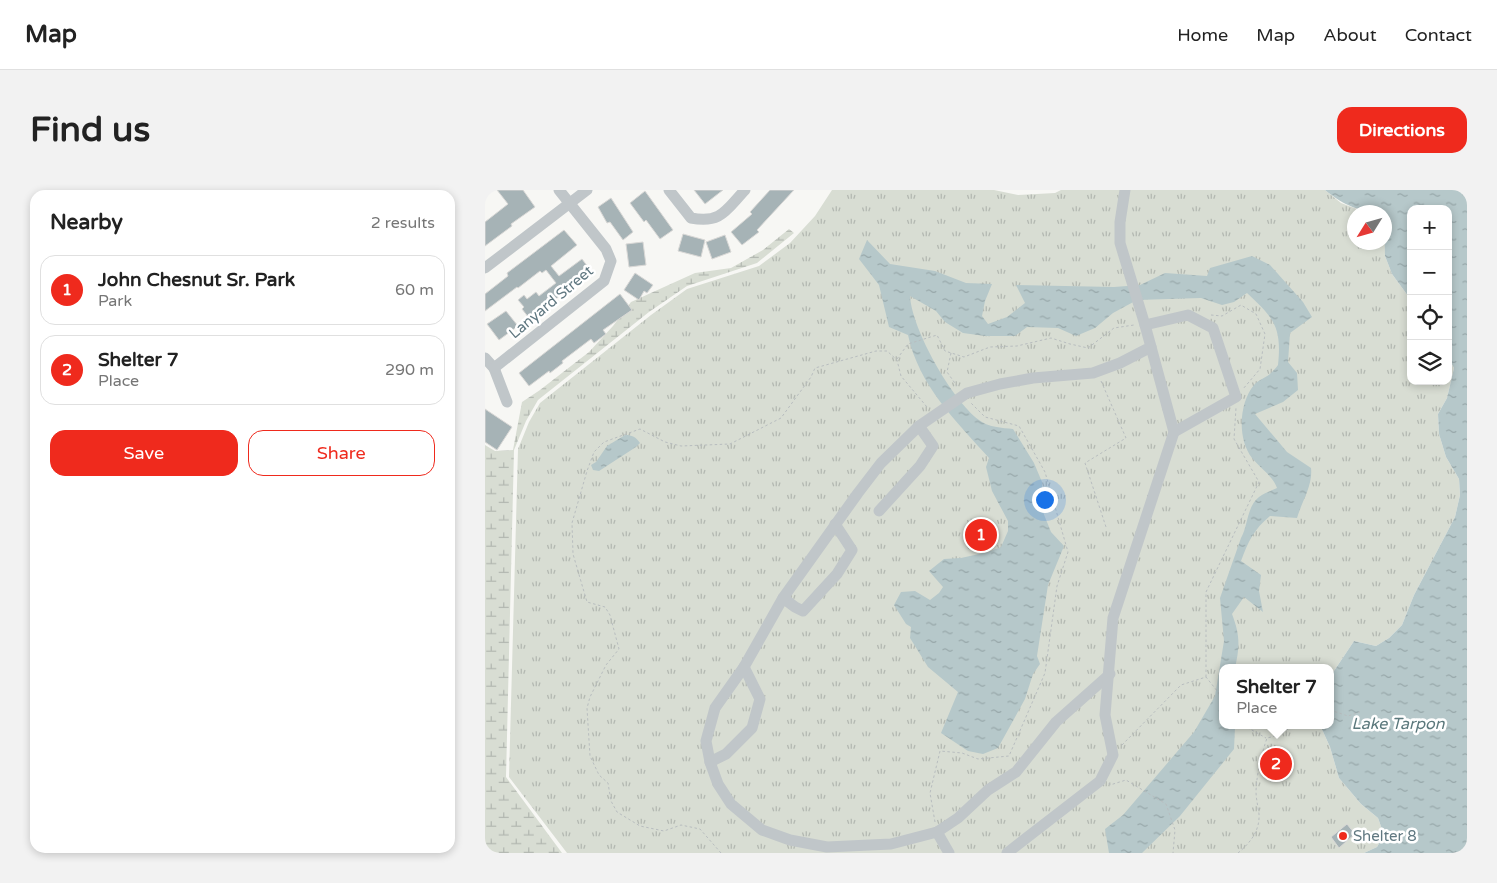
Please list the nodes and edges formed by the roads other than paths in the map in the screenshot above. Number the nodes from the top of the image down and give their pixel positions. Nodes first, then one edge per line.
1 (559, 190) edge
2 (587, 190) edge
3 (669, 190) edge
4 (745, 190) edge
5 (1125, 190) edge
6 (569, 203) junction
7 (485, 268) edge
8 (1145, 325) junction
9 (1151, 347) junction
10 (485, 358) edge
11 (493, 368) junction
12 (507, 402) dead end
13 (923, 423) junction
14 (1174, 432) junction
15 (879, 511) dead end
16 (835, 524) junction
17 (783, 598) junction
18 (744, 667) junction
19 (1110, 674) junction
20 (710, 762) junction
21 (937, 832) junction
22 (949, 853) edge
23 (1007, 853) edge

1 - 6 street
2 - 6 street
3 - 4 street
5 - 8 street
6 - 7 street
6 - 11 street, Lanyard Street
8 - 9 street
8 - 14 street
9 - 13 street
9 - 14 street
10 - 11 street
11 - 12 street
13 - 15 street
13 - 16 street
14 - 19 street
16 - 17 street
16 - 17 street
17 - 18 street
18 - 20 street
18 - 20 street
19 - 21 street
19 - 23 street
20 - 21 street
21 - 22 street

